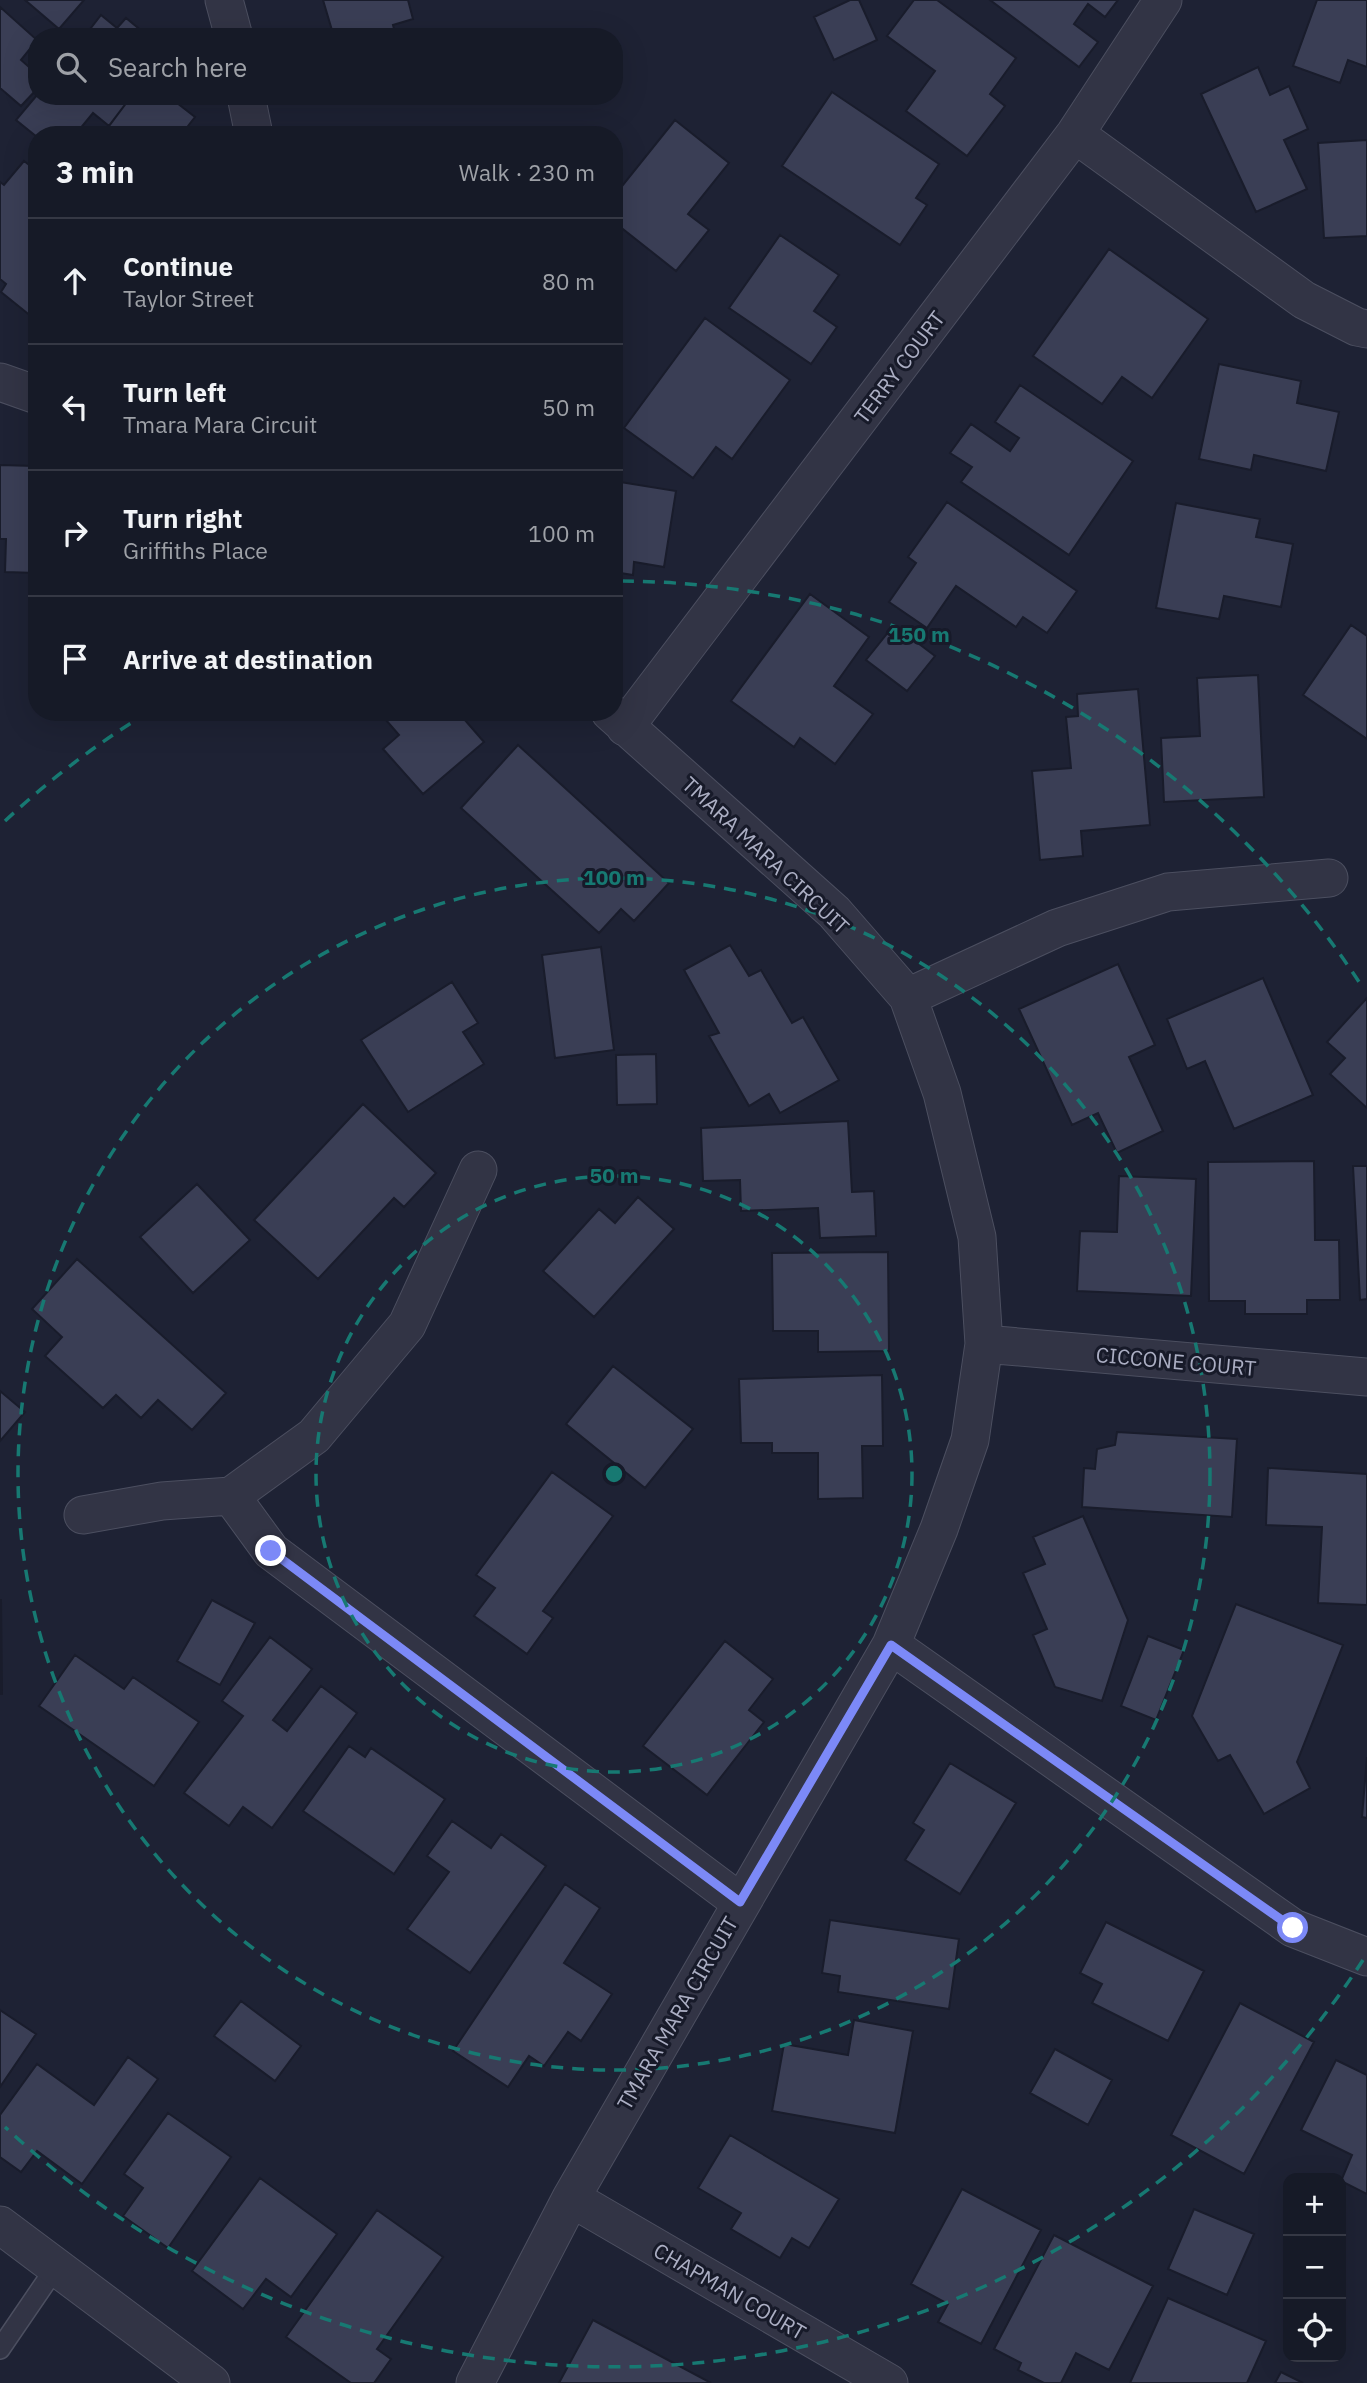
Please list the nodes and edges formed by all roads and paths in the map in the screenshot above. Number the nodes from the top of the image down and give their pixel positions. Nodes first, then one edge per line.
1 (224, 0) edge
2 (1163, 0) edge
3 (232, 28) edge
4 (248, 105) edge
5 (252, 126) edge
6 (1075, 134) junction
7 (1367, 328) edge
8 (0, 382) edge
9 (28, 392) edge
10 (623, 714) edge
11 (619, 721) edge
12 (1329, 878) dead end
13 (908, 998) junction
14 (478, 1170) dead end
15 (984, 1345) junction
16 (1367, 1377) edge
17 (231, 1496) junction
18 (83, 1515) dead end
19 (891, 1645) junction
20 (740, 1902) junction
21 (1367, 1956) edge
22 (571, 2198) junction
23 (0, 2225) edge
24 (56, 2267) junction
25 (0, 2349) edge
26 (211, 2383) edge
27 (475, 2383) edge
28 (889, 2383) edge

1 - 3 street
2 - 6 street, TERRY COURT
4 - 5 street
6 - 7 street
6 - 10 street, TERRY COURT
8 - 9 street
11 - 13 street, TMARA MARA CIRCUIT
12 - 13 street
13 - 15 street, TMARA MARA CIRCUIT
14 - 17 street
15 - 16 street, CICCONE COURT
15 - 19 street, TMARA MARA CIRCUIT
17 - 18 street
17 - 20 street
19 - 20 street, TMARA MARA CIRCUIT
19 - 21 street
20 - 22 street, TMARA MARA CIRCUIT
22 - 27 street, TMARA MARA CIRCUIT
22 - 28 street, CHAPMAN COURT
23 - 24 street
24 - 25 lane
24 - 26 street

